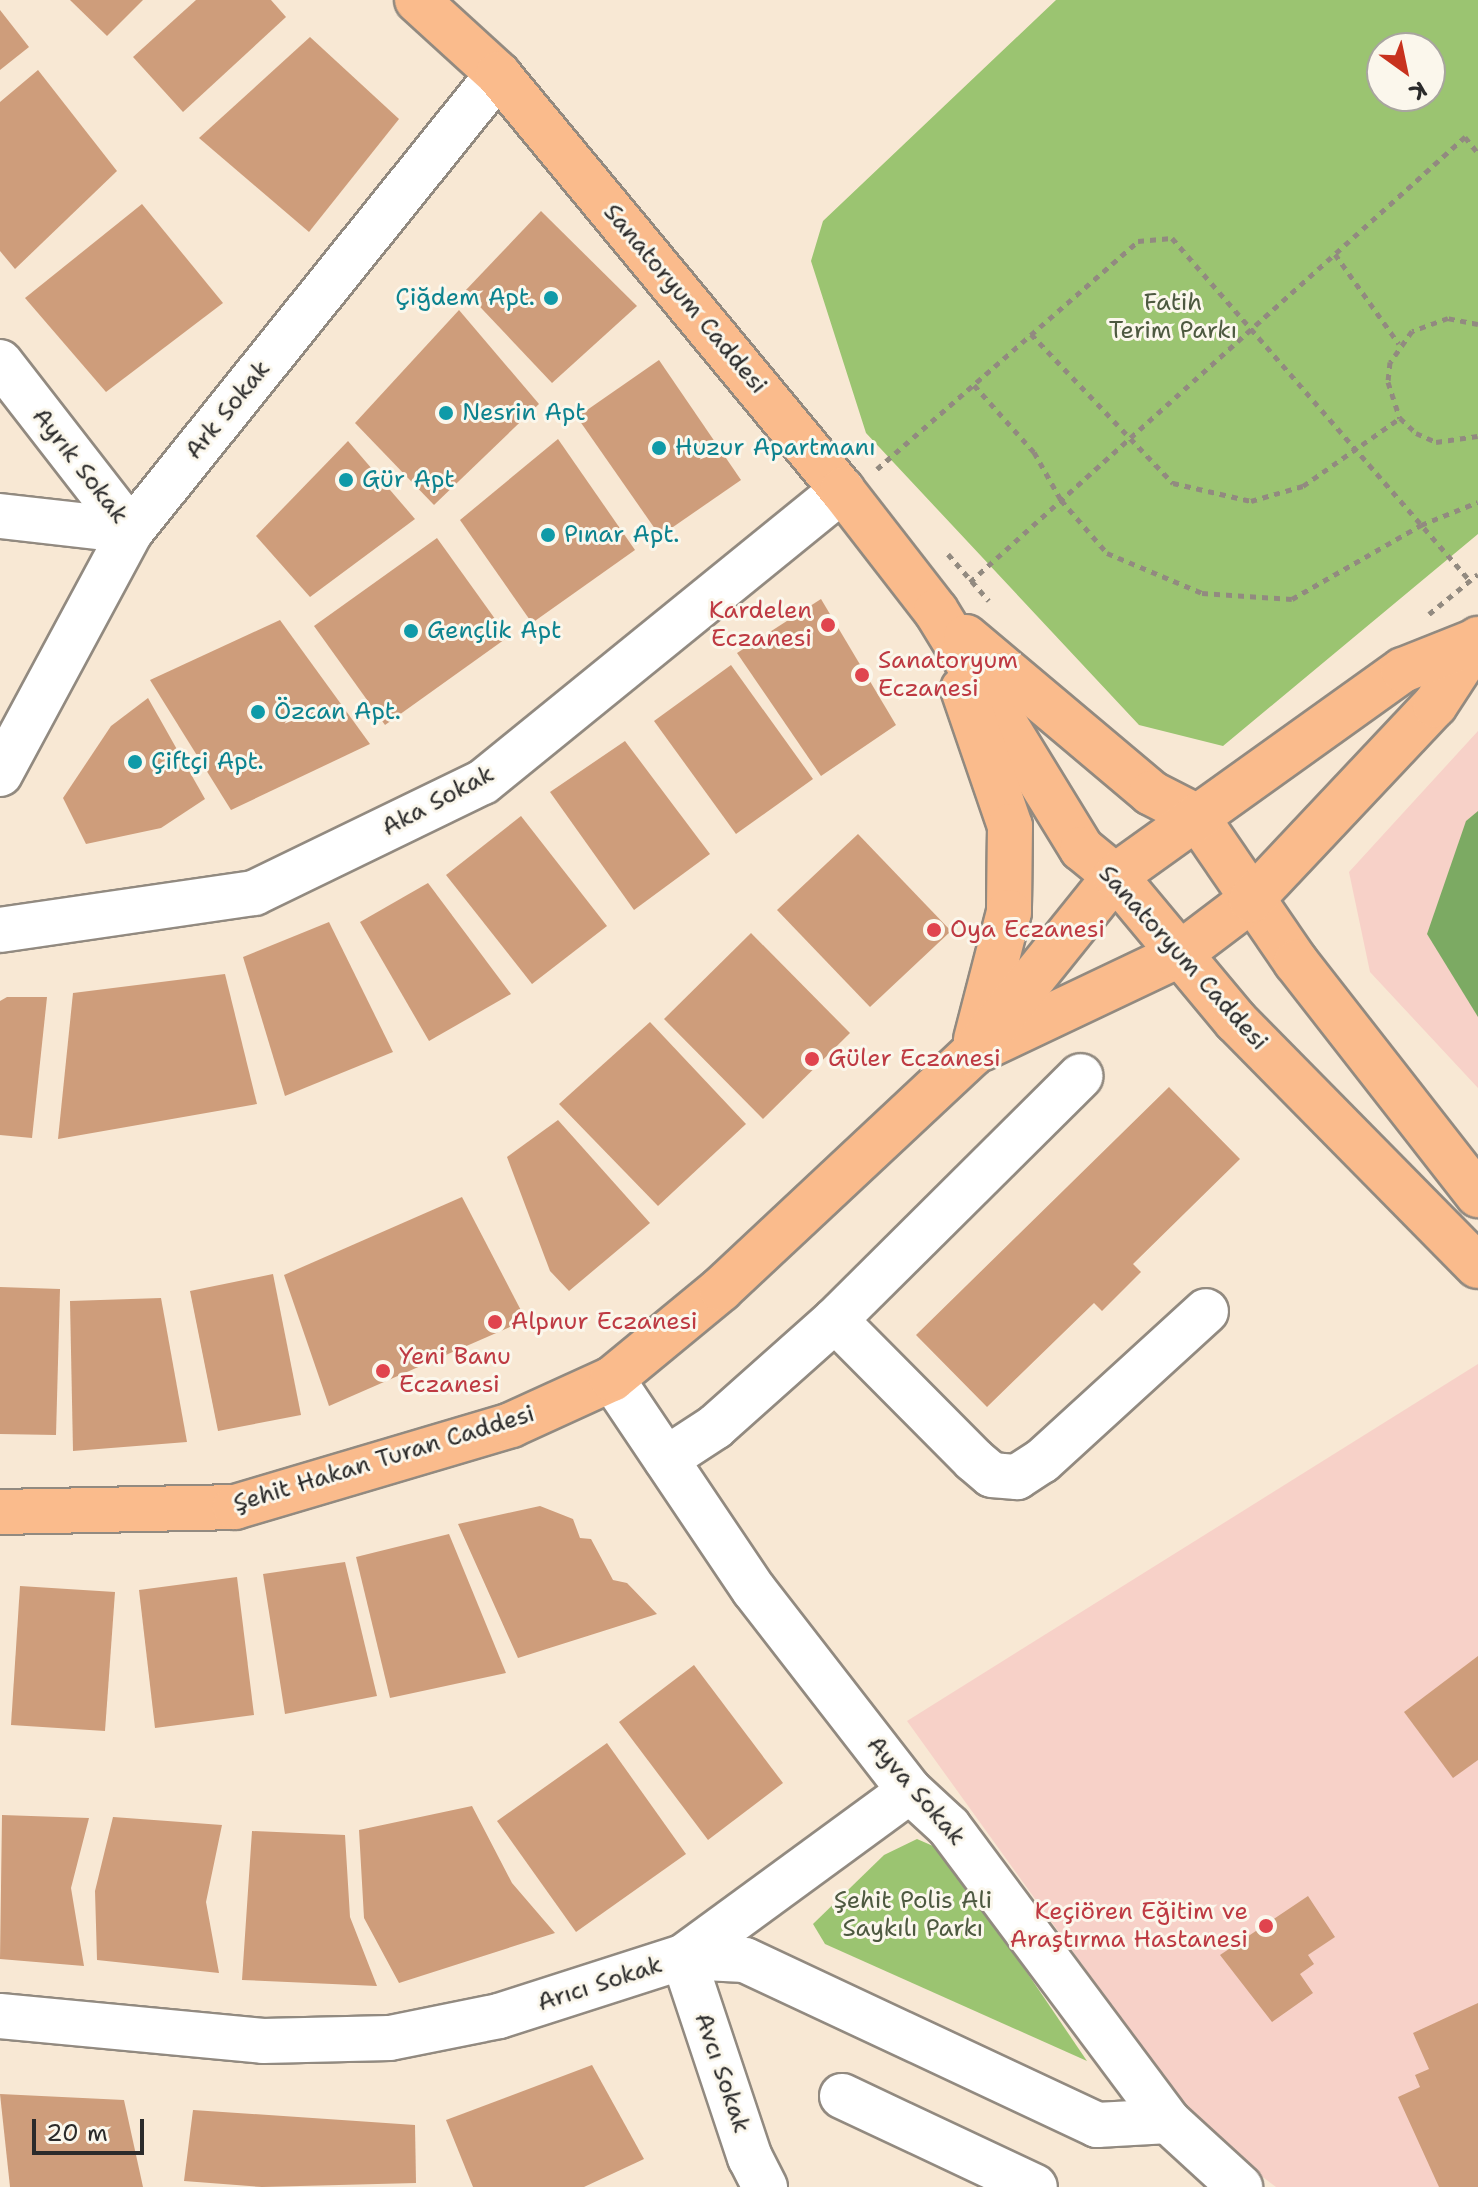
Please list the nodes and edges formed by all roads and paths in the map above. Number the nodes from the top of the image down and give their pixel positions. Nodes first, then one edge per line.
1 (417, 0) edge
2 (498, 74) junction
3 (1478, 153) edge
4 (1335, 253) junction
5 (1478, 324) edge
6 (1251, 329) junction
7 (1031, 334) junction
8 (1399, 344) junction
9 (0, 362) edge
10 (974, 385) junction
11 (1400, 418) junction
12 (1478, 436) edge
13 (1130, 438) junction
14 (1358, 452) junction
15 (885, 481) dead end
16 (842, 490) junction
17 (1061, 500) junction
18 (1478, 502) edge
19 (0, 516) edge
20 (1421, 525) junction
21 (131, 531) junction
22 (942, 548) dead end
23 (1478, 574) edge
24 (971, 581) junction
25 (1470, 581) junction
26 (991, 604) dead end
27 (936, 611) junction
28 (1421, 620) dead end
29 (1477, 640) edge
30 (0, 774) edge
31 (1196, 816) junction
32 (1115, 876) junction
33 (1251, 900) junction
34 (0, 930) edge
35 (1177, 956) junction
36 (972, 1054) junction
37 (1081, 1076) dead end
38 (1478, 1195) edge
39 (1478, 1266) edge
40 (1206, 1311) dead end
41 (835, 1320) junction
42 (612, 1379) junction
43 (666, 1459) junction
44 (0, 1512) edge
45 (910, 1791) junction
46 (683, 1957) junction
47 (0, 2016) edge
48 (842, 2096) dead end
49 (1168, 2121) junction
50 (765, 2187) edge
51 (1035, 2187) edge
52 (1240, 2187) edge

1 - 2 main road, Sanatoryum Caddesi
2 - 16 main road, Sanatoryum Caddesi
2 - 21 street, Ark Sokak
3 - 4 path
4 - 6 path
4 - 8 path
5 - 8 path
6 - 7 path
6 - 13 path
6 - 14 path
7 - 10 path
7 - 13 path
8 - 11 path
9 - 21 street, Ayrık Sokak
10 - 15 path
10 - 17 path
11 - 12 path
11 - 14 path
13 - 14 path
13 - 17 path
14 - 20 path
16 - 27 main road, Sanatoryum Caddesi
16 - 34 street, Aka Sokak
17 - 20 path
17 - 24 path
18 - 20 path
19 - 21 street
20 - 25 path
21 - 30 street, Ark Sokak
22 - 24 path
23 - 25 path
24 - 26 path
25 - 28 path
27 - 31 main road, Sanatoryum Caddesi
27 - 32 main road, Sanatoryum Caddesi
27 - 36 main road
29 - 31 main road
29 - 33 main road
31 - 32 main road
31 - 33 main road, Sanatoryum Caddesi
32 - 35 main road, Sanatoryum Caddesi
32 - 36 main road
33 - 35 main road
33 - 38 main road, Sanatoryum Caddesi
35 - 36 main road
35 - 39 main road, Sanatoryum Caddesi
36 - 42 main road, Şehit Hakan Turan Caddesi
37 - 41 street
40 - 41 street
41 - 43 street
42 - 43 street, Ayva Sokak
42 - 44 main road, Şehit Hakan Turan Caddesi
43 - 45 street, Ayva Sokak
45 - 46 street
45 - 49 street, Ayva Sokak
46 - 47 street, Arıcı Sokak
46 - 49 street, Arıcı Sokak
46 - 50 street, Avcı Sokak
48 - 51 street
49 - 52 street, Ayva Sokak

